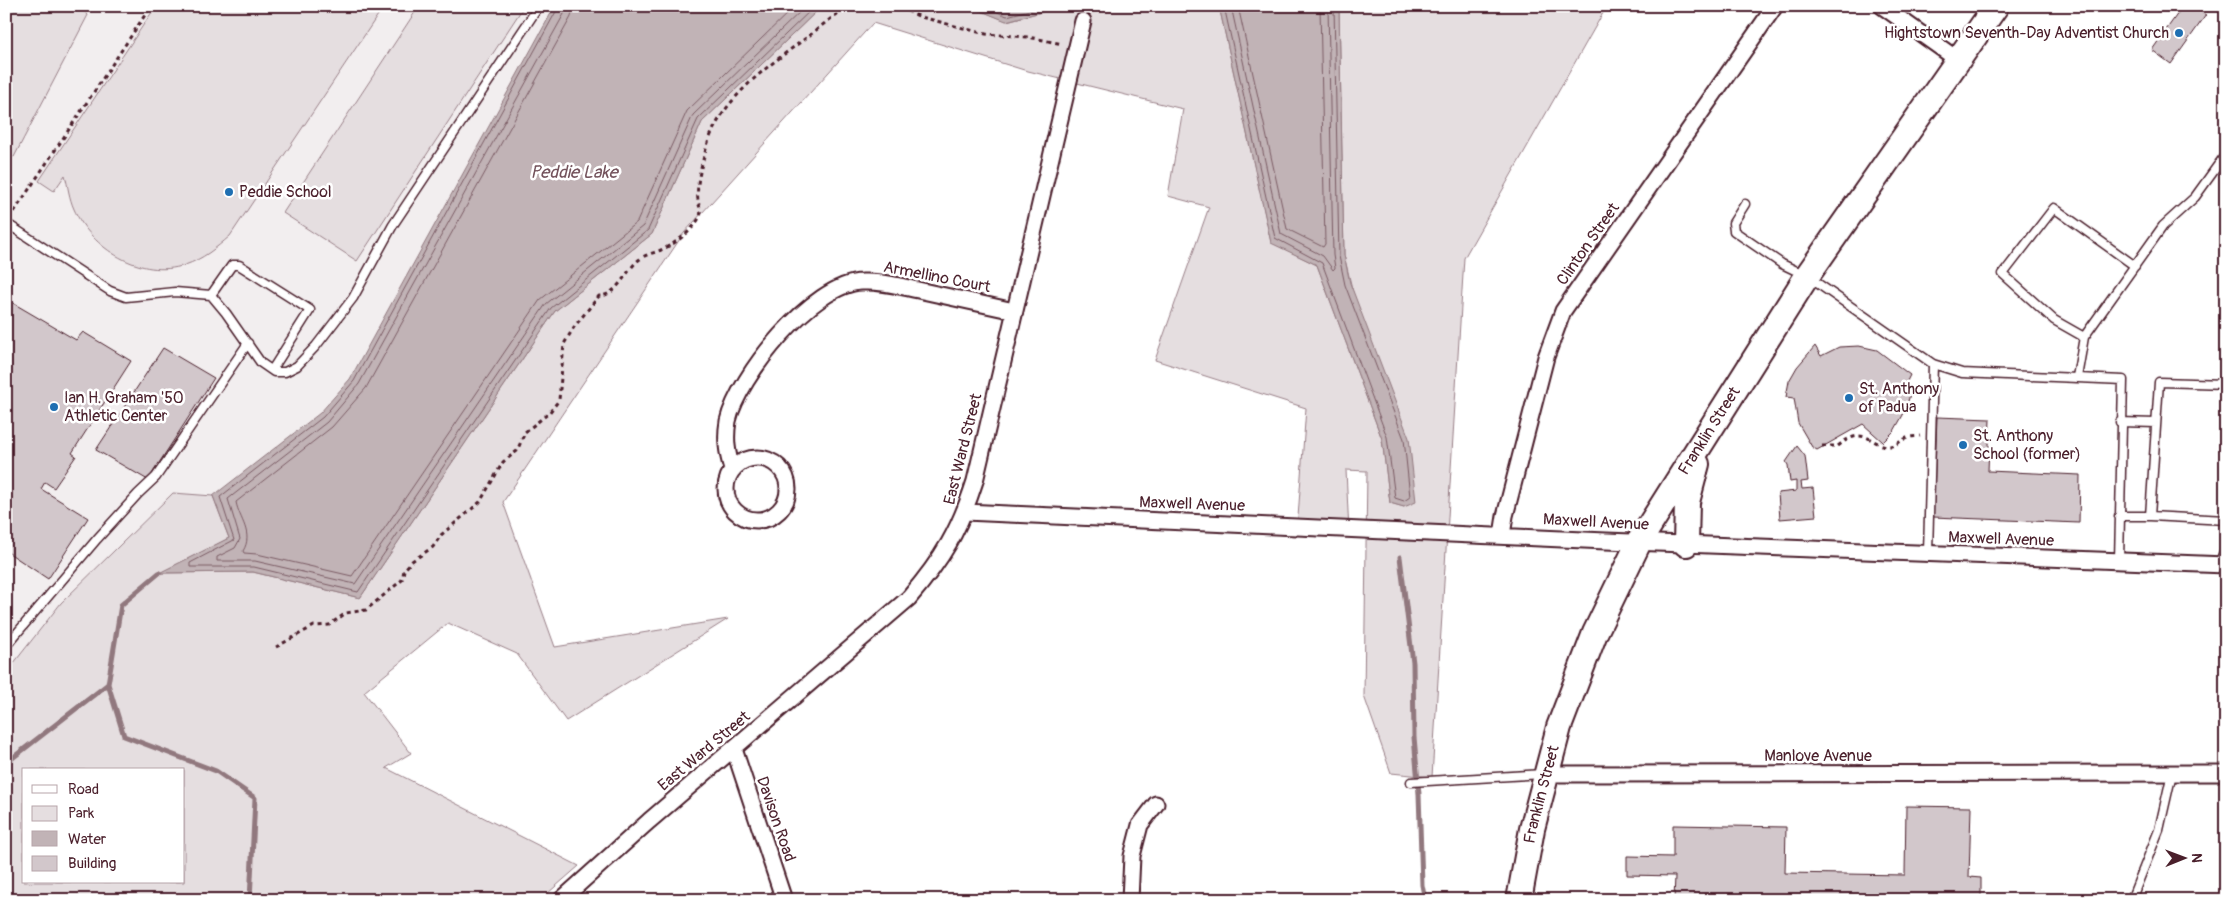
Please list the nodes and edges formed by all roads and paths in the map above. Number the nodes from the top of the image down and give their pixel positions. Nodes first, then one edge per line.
1 (151, 6) edge
2 (539, 6) edge
3 (853, 6) edge
4 (884, 6) edge
5 (1775, 6) edge
6 (1882, 6) edge
7 (1996, 6) edge
8 (1083, 21) dead end
9 (1076, 47) junction
10 (1958, 60) junction
11 (2226, 154) edge
12 (1745, 204) dead end
13 (14, 212) dead end
14 (6, 224) edge
15 (2135, 266) junction
16 (1807, 276) junction
17 (211, 295) junction
18 (1014, 311) junction
19 (2084, 337) junction
20 (248, 343) junction
21 (1933, 364) junction
22 (272, 370) junction
23 (2077, 377) junction
24 (2226, 384) edge
25 (2120, 422) junction
26 (2156, 424) junction
27 (1924, 436) dead end
28 (1702, 443) junction
29 (1822, 446) dead end
30 (732, 469) junction
31 (965, 512) junction
32 (2120, 516) junction
33 (2150, 516) junction
34 (2226, 520) edge
35 (1502, 535) junction
36 (1640, 542) junction
37 (1686, 544) junction
38 (2226, 546) edge
39 (1928, 553) junction
40 (2119, 561) junction
41 (2222, 565) edge
42 (6, 646) edge
43 (276, 647) dead end
44 (734, 749) junction
45 (2172, 773) junction
46 (2226, 773) edge
47 (1545, 774) junction
48 (1411, 782) dead end
49 (1156, 804) dead end
50 (561, 900) edge
51 (784, 900) edge
52 (1130, 900) edge
53 (1519, 900) edge
54 (2131, 900) edge

1 - 13 path
2 - 22 lane
3 - 43 path
4 - 9 path
5 - 35 street, Clinton Street
6 - 10 street
7 - 10 main road, Franklin Street
8 - 9 street, East Ward Street
9 - 18 street, East Ward Street
10 - 16 main road, Franklin Street
11 - 15 lane
12 - 16 lane
14 - 17 lane
15 - 19 lane
15 - 19 lane
16 - 21 lane
16 - 28 main road, Franklin Street
17 - 20 lane
17 - 22 lane
18 - 30 street, Armellino Court
18 - 31 street, East Ward Street
19 - 23 lane
20 - 22 lane
20 - 42 lane
21 - 23 lane
21 - 39 lane
23 - 25 lane
24 - 26 lane
25 - 26 lane
25 - 32 lane
26 - 33 lane
27 - 29 path
28 - 36 main road, Franklin Street
28 - 37 main road
30 - 30 street, Armellino Court
31 - 35 street, Maxwell Avenue
31 - 44 street, East Ward Street
32 - 33 lane
32 - 40 lane
33 - 34 lane
35 - 36 street, Maxwell Avenue
36 - 37 street, Maxwell Avenue
36 - 47 main road, Franklin Street
37 - 39 street, Maxwell Avenue
38 - 41 lane
39 - 40 street, Maxwell Avenue
40 - 41 street, Maxwell Avenue
44 - 50 street, East Ward Street
44 - 51 street, Davison Road
45 - 46 street, Manlove Avenue
45 - 47 street, Manlove Avenue
45 - 54 lane
47 - 48 lane, Manlove Avenue
47 - 53 main road, Franklin Street
49 - 52 street

